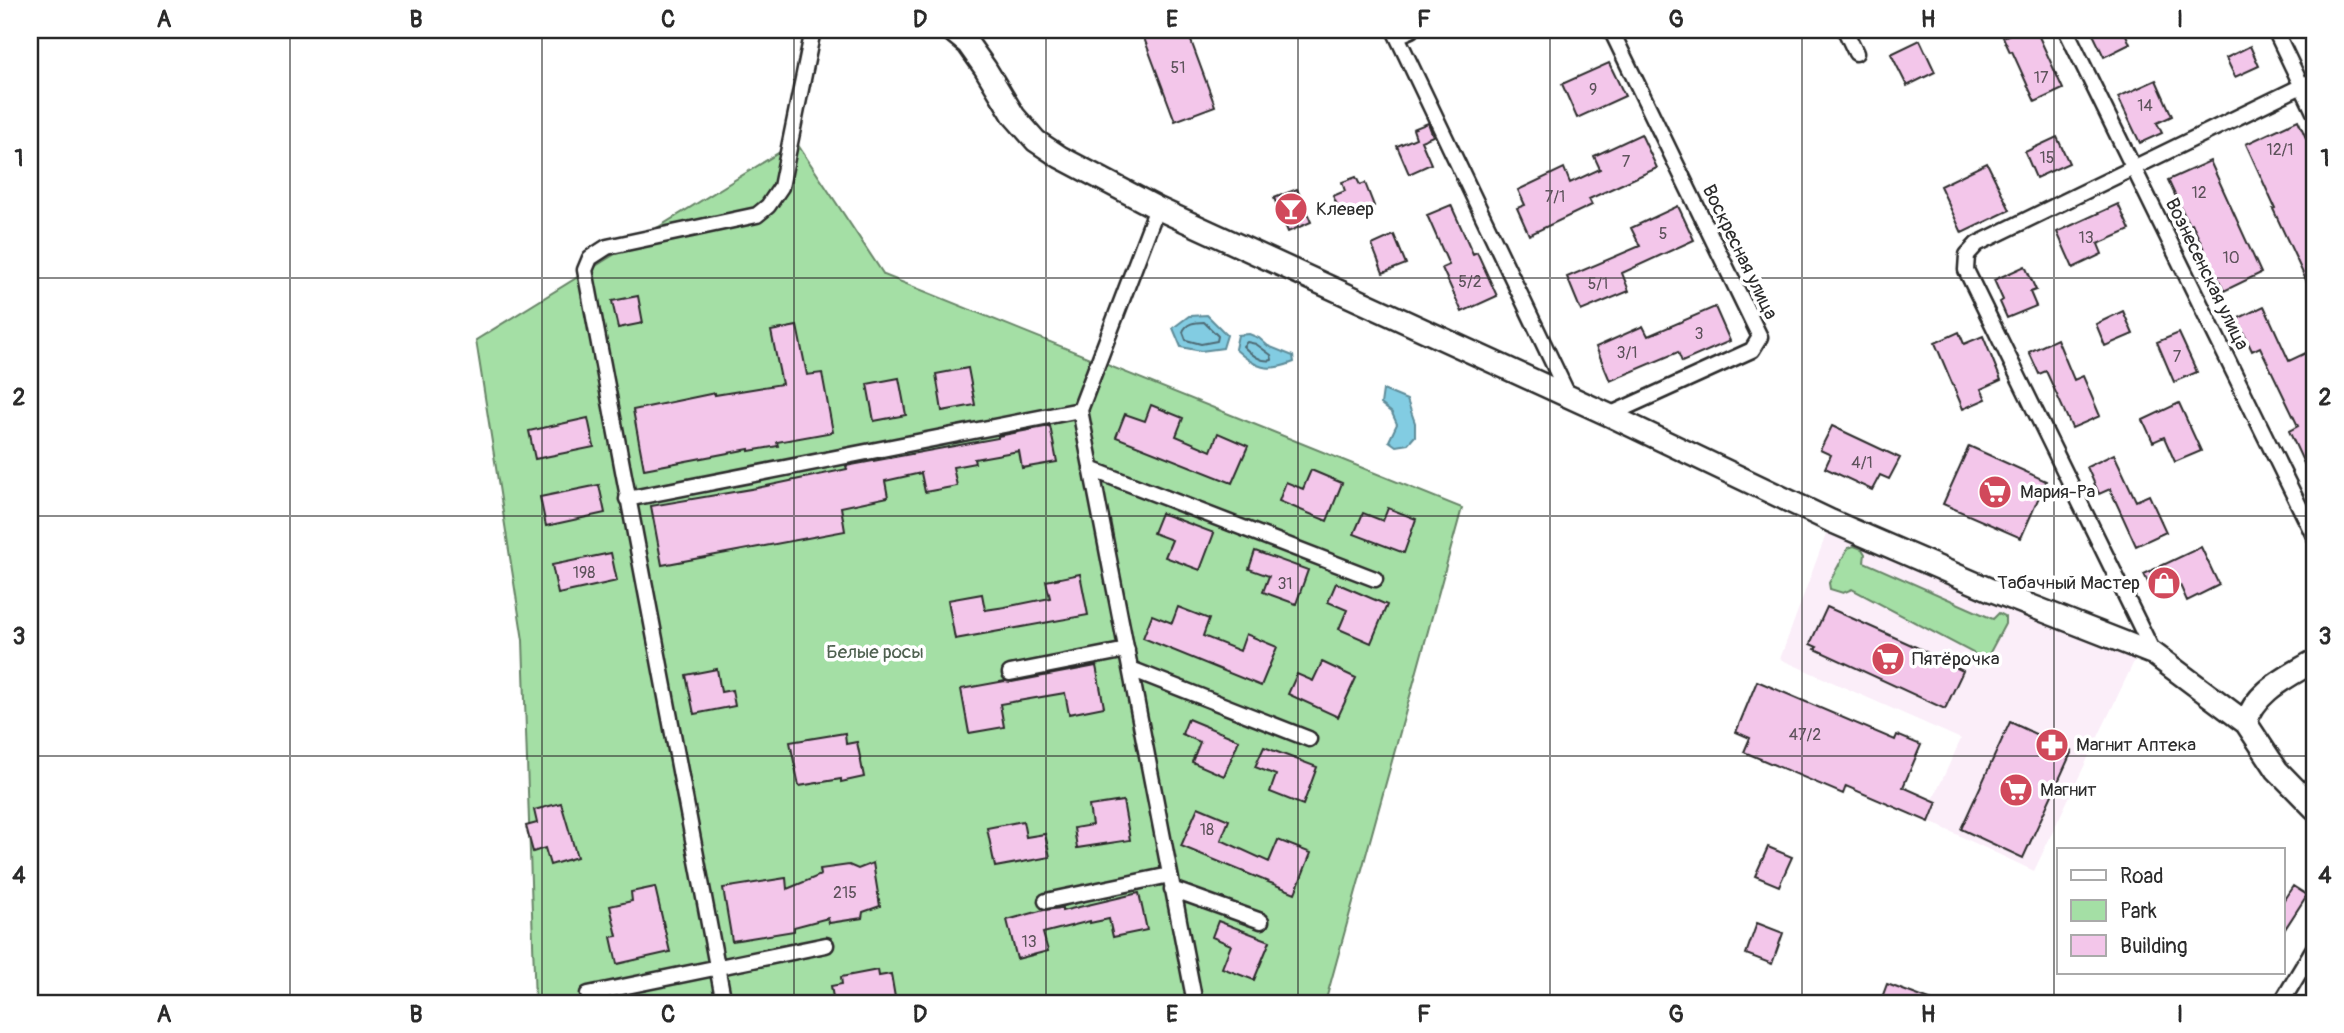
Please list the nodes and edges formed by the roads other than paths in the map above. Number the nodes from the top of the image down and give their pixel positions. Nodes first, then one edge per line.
1 (813, 30) edge
2 (951, 30) edge
3 (1611, 30) edge
4 (1845, 30) edge
5 (2066, 30) edge
6 (2274, 30) edge
7 (1401, 32) edge
8 (1856, 53) dead end
9 (2308, 83) edge
10 (2314, 112) edge
11 (2134, 168) junction
12 (1157, 208) junction
13 (1569, 397) junction
14 (1080, 410) junction
15 (1609, 415) junction
16 (1091, 469) junction
17 (627, 499) junction
18 (2314, 536) edge
19 (1375, 579) dead end
20 (1127, 650) junction
21 (2154, 654) junction
22 (2314, 661) edge
23 (1130, 670) junction
24 (1010, 673) dead end
25 (2246, 723) junction
26 (1309, 739) dead end
27 (2314, 808) edge
28 (1171, 882) junction
29 (1046, 901) dead end
30 (1261, 921) dead end
31 (827, 946) dead end
32 (2314, 948) edge
33 (717, 967) junction
34 (588, 994) dead end
35 (724, 1003) edge
36 (1195, 1003) edge
37 (2281, 1003) edge

1 - 17 street
2 - 12 street
3 - 15 street, Воскресная улица
4 - 8 street
5 - 11 street, Вознесенская улица
6 - 9 street
7 - 13 street
9 - 10 street
9 - 11 street
11 - 18 street, Вознесенская улица
11 - 21 street
12 - 13 street
12 - 14 street
13 - 15 street
14 - 16 street
14 - 17 street
15 - 21 street
16 - 19 street
16 - 20 street
17 - 33 street
20 - 23 street
20 - 24 street
21 - 25 street
22 - 25 street
23 - 26 street
23 - 28 street
25 - 27 street
28 - 29 street
28 - 30 street
28 - 36 street
31 - 33 street
32 - 37 street
33 - 34 street
33 - 35 street

